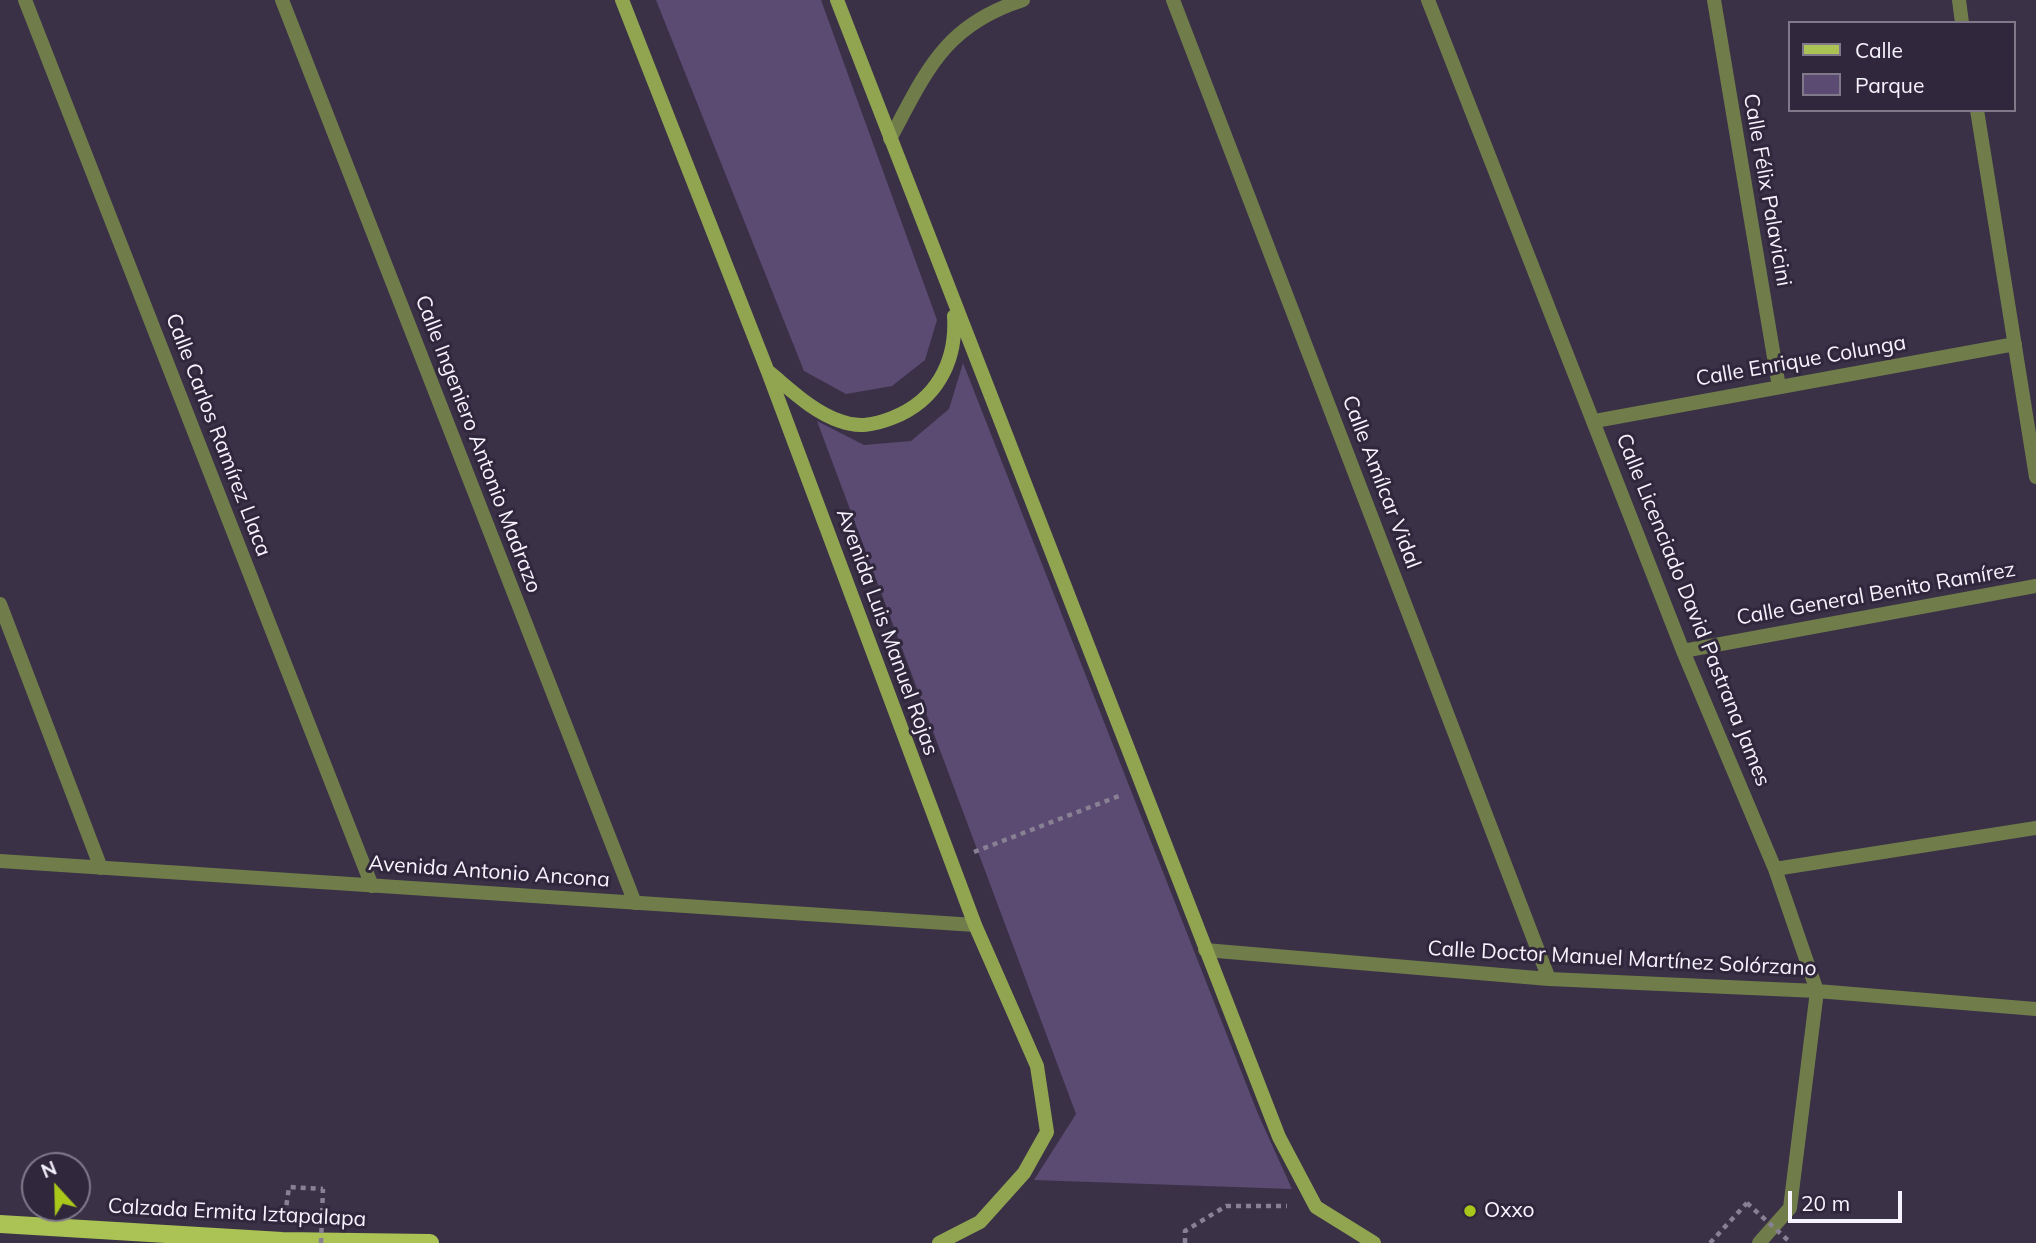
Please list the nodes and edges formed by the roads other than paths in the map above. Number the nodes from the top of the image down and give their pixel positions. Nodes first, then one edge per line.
1 (25, 0) edge
2 (282, 0) edge
3 (622, 0) edge
4 (836, 0) edge
5 (1023, 0) edge
6 (1173, 0) edge
7 (1428, 0) edge
8 (1714, 0) edge
9 (1959, 0) edge
10 (1962, 21) edge
11 (1977, 112) edge
12 (890, 139) junction
13 (949, 292) junction
14 (2015, 344) junction
15 (768, 372) junction
16 (1779, 387) junction
17 (1595, 421) junction
18 (2036, 477) edge
19 (2036, 586) edge
20 (0, 604) edge
21 (1683, 651) junction
22 (2036, 828) edge
23 (0, 861) edge
24 (101, 868) junction
25 (1775, 869) junction
26 (372, 886) junction
27 (635, 903) junction
28 (975, 925) junction
29 (1205, 950) junction
30 (1549, 979) junction
31 (1817, 991) junction
32 (2036, 1009) edge
33 (0, 1224) edge
34 (430, 1243) edge
35 (939, 1243) edge
36 (1374, 1243) edge
37 (1759, 1243) edge

1 - 26 street, Calle Carlos Ramírez Llaca
2 - 27 street, Calle Ingeniero Antonio Madrazo
3 - 15 street, Avenida Luis Manuel Rojas
4 - 12 street
5 - 12 street
6 - 30 street, Calle Amílcar Vidal
7 - 17 street, Calle Licenciado David Pastrana James
8 - 16 street, Calle Félix Palavicini
9 - 10 street
11 - 14 street
12 - 13 street
13 - 15 street
13 - 29 street
14 - 16 street, Calle Enrique Colunga
14 - 18 street
15 - 28 street, Avenida Luis Manuel Rojas
16 - 17 street, Calle Enrique Colunga
17 - 21 street, Calle Licenciado David Pastrana James
19 - 21 street, Calle General Benito Ramírez
20 - 24 street
21 - 25 street, Calle Licenciado David Pastrana James
22 - 25 street
23 - 24 street, Avenida Antonio Ancona
24 - 26 street, Avenida Antonio Ancona
25 - 31 street, Calle Licenciado David Pastrana James
26 - 27 street, Avenida Antonio Ancona
27 - 28 street, Avenida Antonio Ancona
28 - 35 street, Avenida Luis Manuel Rojas
29 - 30 street, Calle Doctor Manuel Martínez Solórzano
29 - 36 street
30 - 31 street, Calle Doctor Manuel Martínez Solórzano
31 - 32 street, Calle Doctor Manuel Martínez Solórzano
31 - 37 street, Calle Licenciado David Pastrana James
33 - 34 main road, Calzada Ermita Iztapalapa

